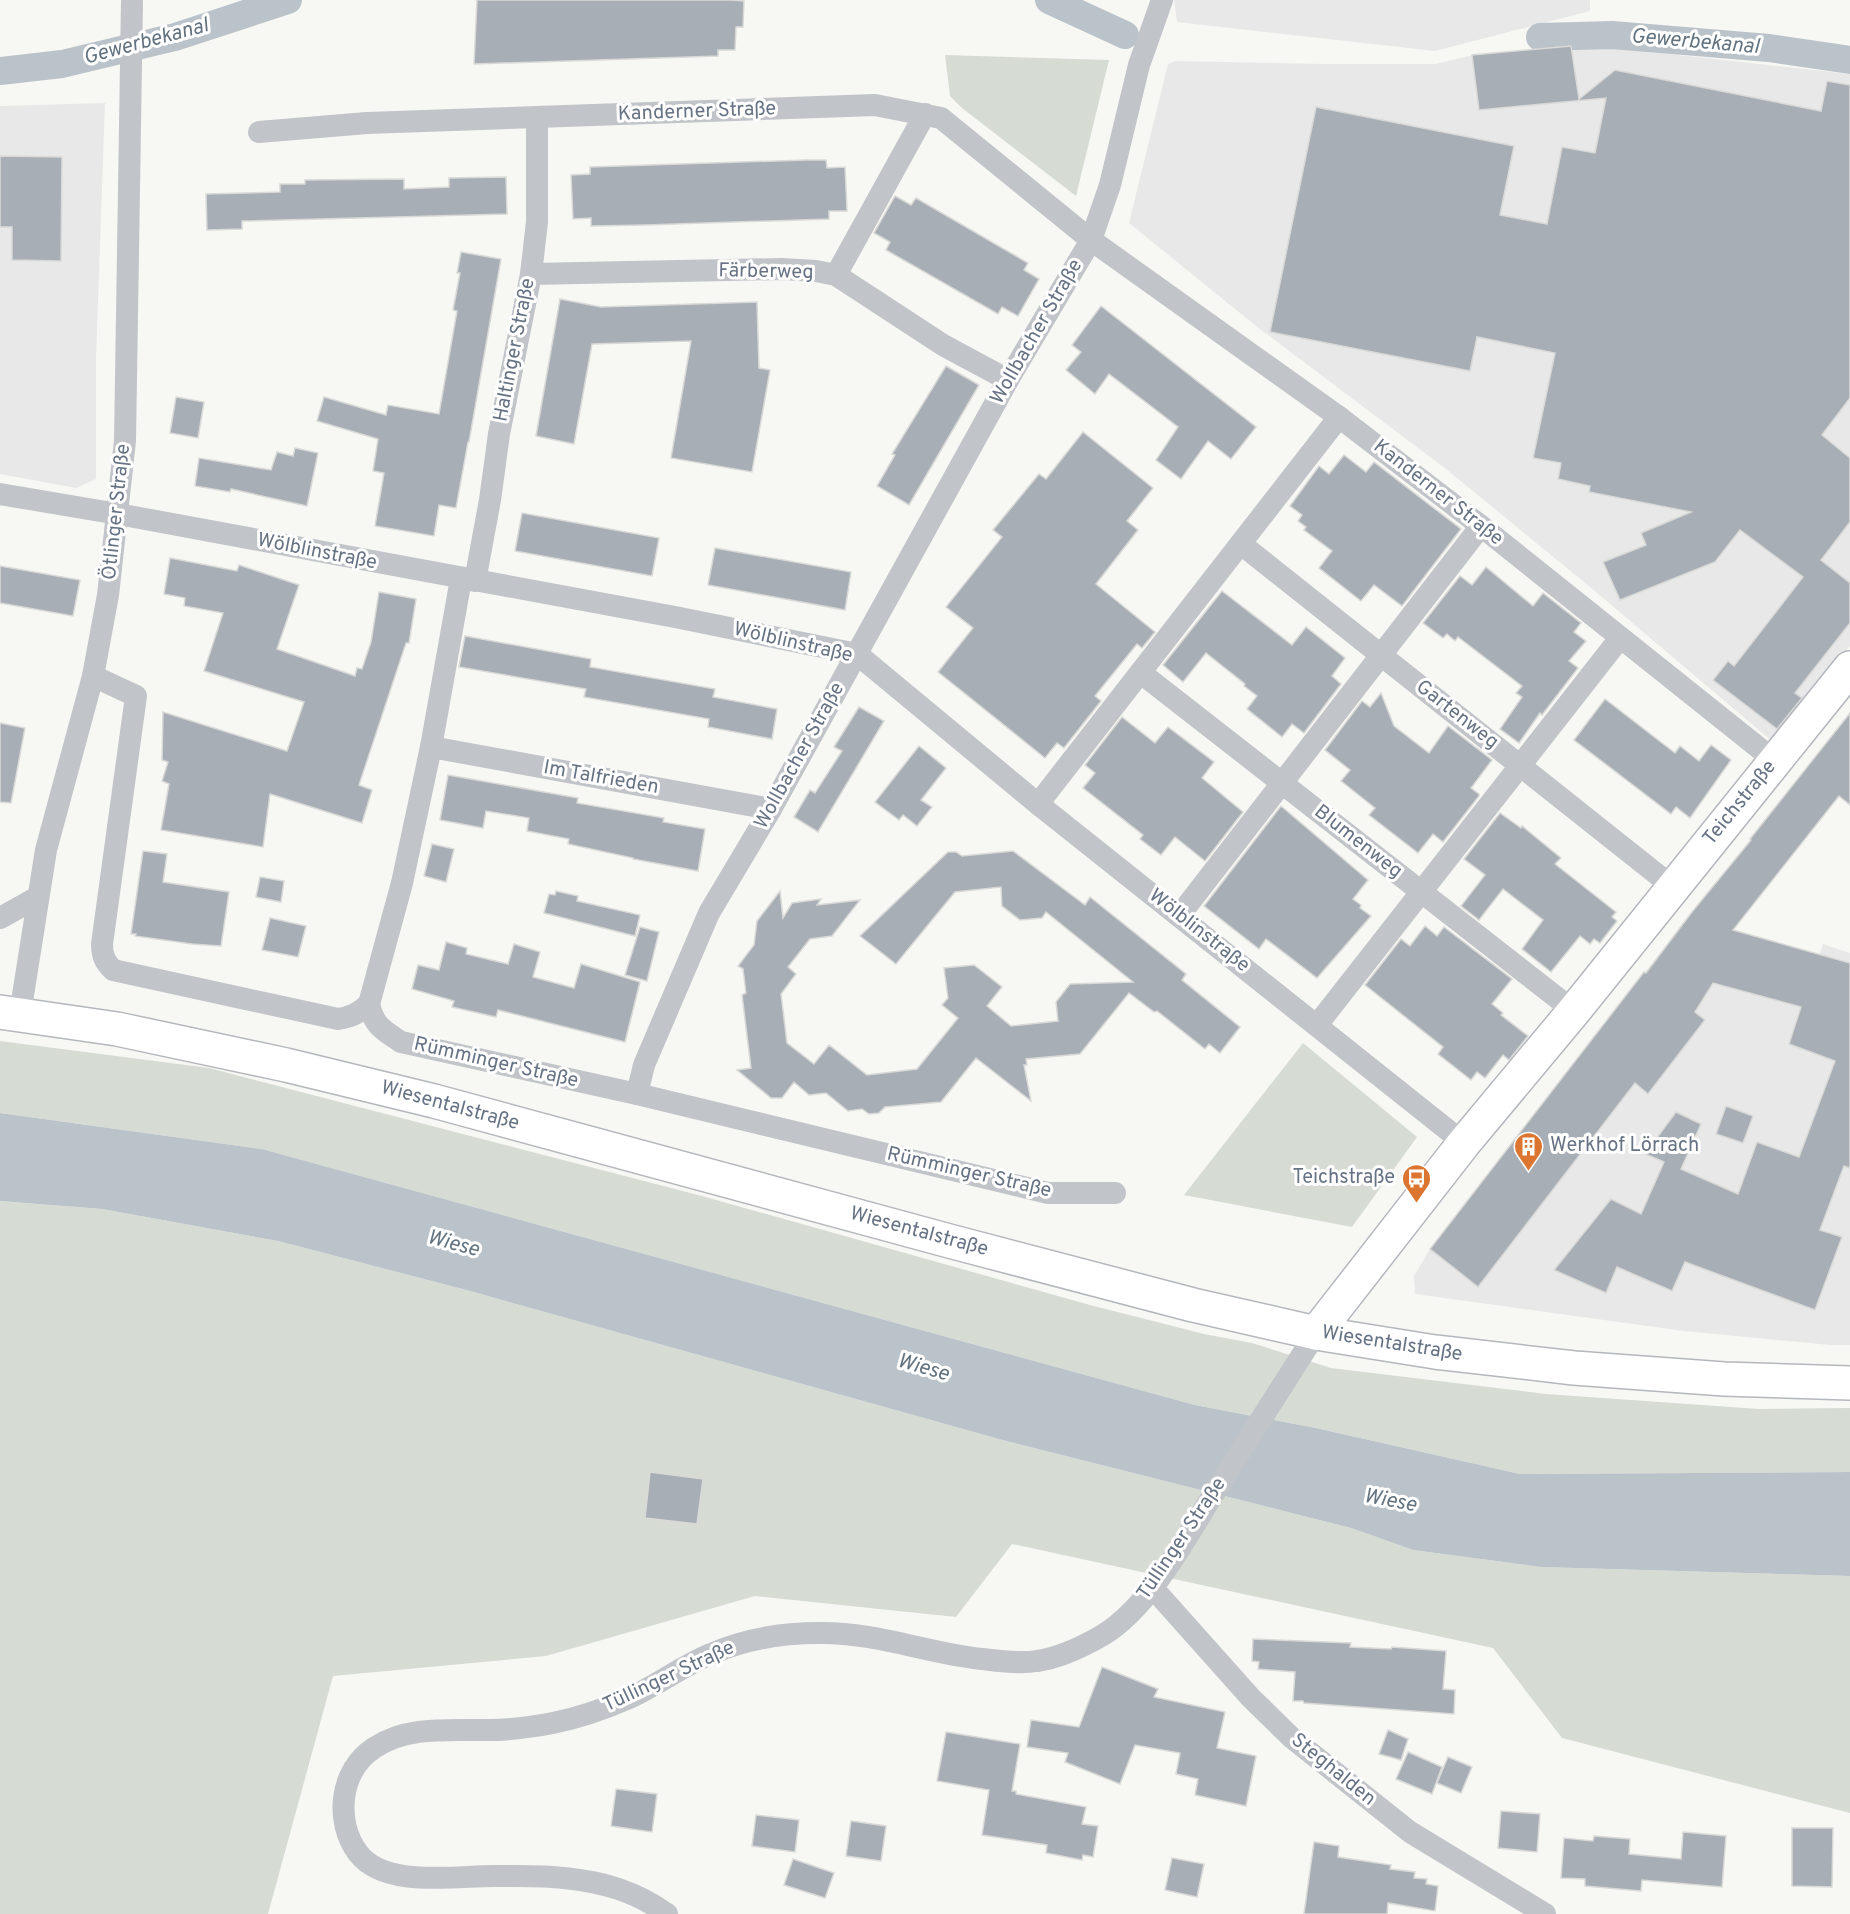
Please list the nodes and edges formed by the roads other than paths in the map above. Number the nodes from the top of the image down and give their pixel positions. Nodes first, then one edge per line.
1 (132, 0) edge
2 (1162, 0) edge
3 (925, 114) junction
4 (537, 118) junction
5 (259, 132) dead end
6 (1091, 240) junction
7 (531, 274) junction
8 (836, 275) junction
9 (1008, 380) junction
10 (1339, 417) junction
11 (0, 495) edge
12 (118, 514) junction
13 (1481, 526) junction
14 (1241, 544) junction
15 (468, 580) junction
16 (1620, 638) junction
17 (857, 654) junction
18 (1382, 656) junction
19 (1850, 668) edge
20 (1141, 673) junction
21 (93, 675) junction
22 (430, 747) junction
23 (1774, 760) junction
24 (1521, 765) junction
25 (1281, 782) junction
26 (1038, 804) junction
27 (771, 809) junction
28 (1673, 886) junction
29 (1422, 892) junction
30 (38, 897) junction
31 (1179, 916) junction
32 (0, 918) edge
33 (369, 1004) junction
34 (1574, 1011) junction
35 (10, 1013) edge
36 (1317, 1025) junction
37 (637, 1094) junction
38 (1464, 1143) junction
39 (1115, 1193) dead end
40 (1316, 1333) junction
41 (1850, 1383) edge
42 (1152, 1587) junction
43 (667, 1914) edge
44 (1545, 1914) edge

1 - 12 street, Ötlinger Straße
2 - 6 street
3 - 4 street, Kanderner Straße
3 - 6 street, Kanderner Straße
3 - 8 street
4 - 5 street, Kanderner Straße
4 - 7 street, Haltinger Straße
6 - 9 street, Wollbacher Straße
6 - 10 street, Kanderner Straße
7 - 8 street, Färberweg
7 - 15 street, Haltinger Straße
8 - 9 street, Färberweg
9 - 17 street, Wollbacher Straße
10 - 13 street, Kanderner Straße
10 - 14 street
11 - 12 street, Wölblinstraße
12 - 15 street, Wölblinstraße
12 - 21 street, Ötlinger Straße
13 - 16 street, Kanderner Straße
13 - 18 street
14 - 18 street, Gartenweg
14 - 20 street
15 - 17 street, Wölblinstraße
15 - 22 street, Haltinger Straße
16 - 23 street, Kanderner Straße
16 - 24 street
17 - 26 street, Wölblinstraße
17 - 27 street, Wollbacher Straße
18 - 24 street, Gartenweg
18 - 25 street
19 - 23 main road, Teichstraße
20 - 25 street, Blumenweg
20 - 26 street
21 - 30 street, Ötlinger Straße
21 - 33 street
22 - 27 street, Im Talfrieden
22 - 33 street, Haltinger Straße
23 - 28 main road, Teichstraße
24 - 28 street, Gartenweg
24 - 29 street
25 - 29 street, Blumenweg
25 - 31 street
26 - 31 street, Wölblinstraße
27 - 37 street, Wollbacher Straße
28 - 34 main road, Teichstraße
29 - 34 street, Blumenweg
29 - 36 street
30 - 32 street
30 - 35 street, Ötlinger Straße
31 - 36 street, Wölblinstraße
33 - 37 street, Rümminger Straße
34 - 38 main road, Teichstraße
35 - 40 main road, Wiesentalstraße
36 - 38 street, Wölblinstraße
37 - 39 street, Rümminger Straße
38 - 40 main road, Teichstraße
40 - 41 main road, Wiesentalstraße
40 - 42 street, Tüllinger Straße
42 - 43 street, Tüllinger Straße
42 - 44 street, Steghalden

